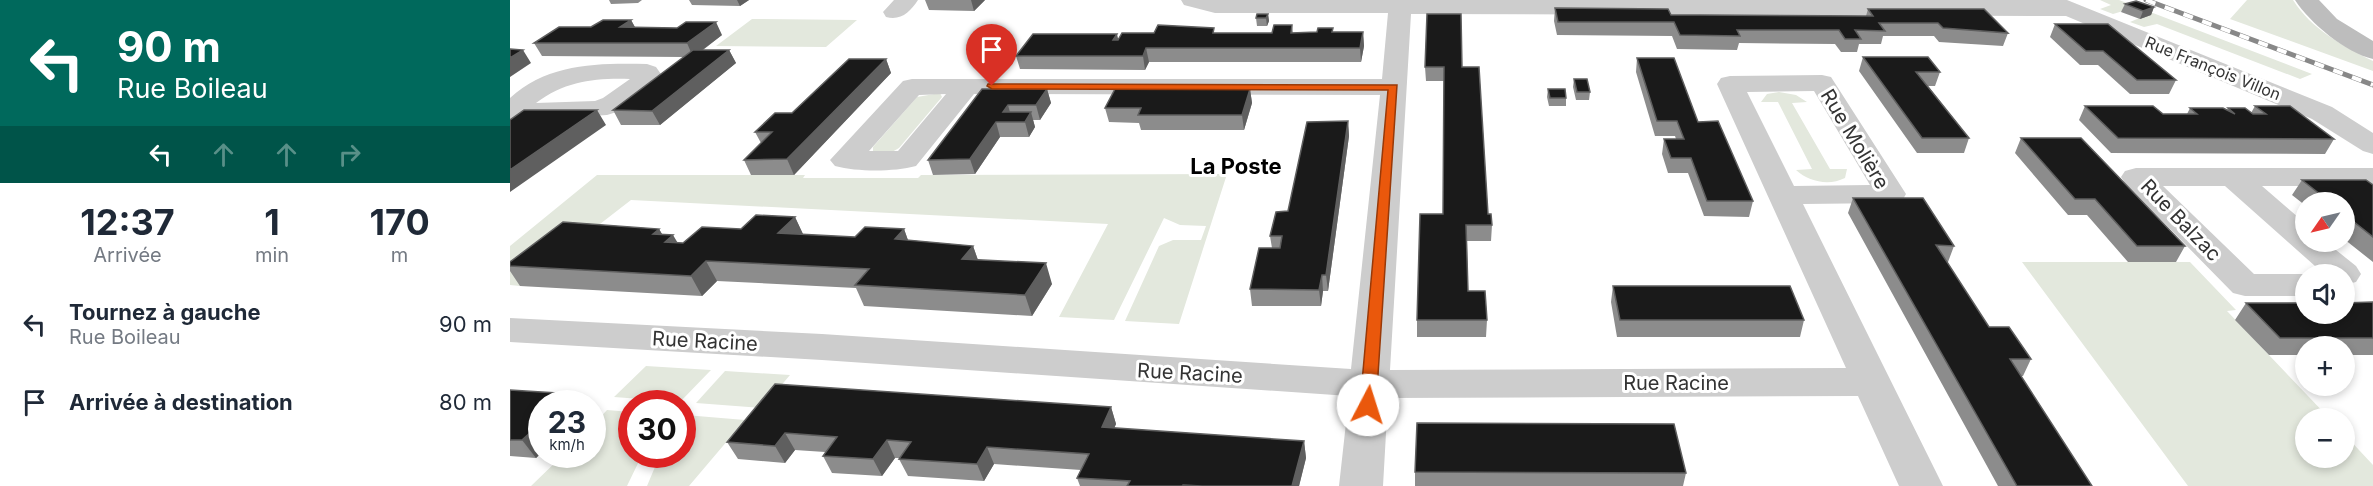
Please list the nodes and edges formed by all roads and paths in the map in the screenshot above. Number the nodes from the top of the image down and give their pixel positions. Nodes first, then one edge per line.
1 (1192, 0) edge
2 (2306, 0) edge
3 (2334, 0) edge
4 (1400, 3) edge
5 (2059, 4) edge
6 (2373, 36) edge
7 (2373, 52) edge
8 (967, 86) dead end
9 (1394, 87) junction
10 (2373, 145) edge
11 (2233, 177) junction
12 (2373, 177) edge
13 (1782, 195) junction
14 (2295, 231) edge
15 (2318, 252) edge
16 (2332, 264) edge
17 (2295, 285) edge
18 (510, 330) edge
19 (1871, 382) junction
20 (1370, 384) junction
21 (1361, 486) edge
22 (1921, 486) edge

1 - 4 street
2 - 7 main road
3 - 6 main road
4 - 5 street
4 - 9 street
5 - 10 street, Rue François Villon
8 - 9 street
9 - 20 street
11 - 12 street, Rue Balzac
11 - 14 street
11 - 17 street, Rue Balzac
13 - 13 street, Rue Molière
13 - 19 street, Rue Molière
15 - 16 street
18 - 20 street, Rue Racine
19 - 20 street, Rue Racine
19 - 22 street, Rue Molière
20 - 21 street

